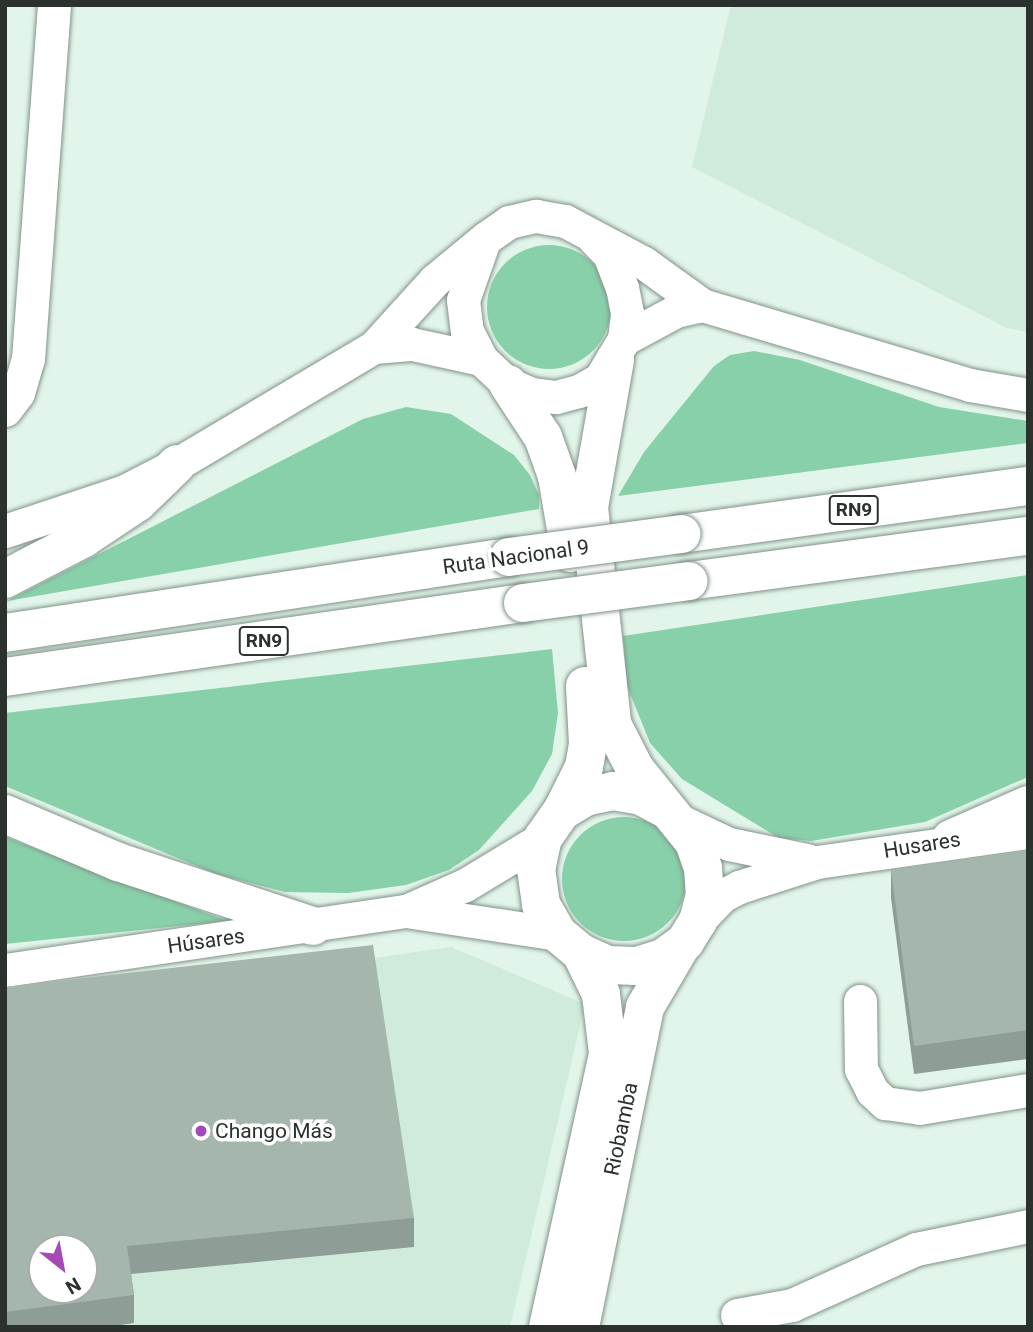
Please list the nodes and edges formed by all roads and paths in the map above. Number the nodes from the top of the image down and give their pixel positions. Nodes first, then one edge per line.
1 (54, 5) edge
2 (590, 235) junction
3 (486, 238) junction
4 (702, 306) junction
5 (374, 347) junction
6 (620, 350) junction
7 (494, 371) junction
8 (1028, 396) edge
9 (5, 410) edge
10 (177, 464) junction
11 (1028, 486) edge
12 (5, 531) edge
13 (1028, 536) edge
14 (5, 579) edge
15 (5, 633) edge
16 (5, 677) edge
17 (1028, 805) edge
18 (5, 814) edge
19 (673, 815) junction
20 (552, 825) junction
21 (1028, 832) edge
22 (951, 839) junction
23 (817, 862) junction
24 (406, 911) junction
25 (313, 926) junction
26 (691, 931) junction
27 (570, 943) junction
28 (5, 970) edge
29 (860, 1001) dead end
30 (1028, 1090) edge
31 (1028, 1226) edge
32 (737, 1314) dead end
33 (548, 1327) edge
34 (580, 1327) edge

1 - 9 street
2 - 3 street
2 - 4 street
2 - 6 street
3 - 5 street
3 - 7 street
4 - 6 street
4 - 8 street
5 - 7 street
5 - 10 street
6 - 7 street
6 - 19 main road
7 - 20 main road
10 - 12 street
10 - 14 main road
11 - 15 main road, Ruta Nacional 9 / RN9, bridge
13 - 16 main road, RN9, bridge
17 - 22 main road
18 - 25 main road
19 - 20 main road
19 - 23 street
19 - 26 main road
20 - 24 street
20 - 27 main road
21 - 22 street, Husares
22 - 23 street, Husares
23 - 26 street
24 - 25 street, Húsares
24 - 27 street
25 - 28 street, Húsares
26 - 27 main road
26 - 34 main road, Riobamba
27 - 33 main road, Riobamba
29 - 30 street
31 - 32 street

